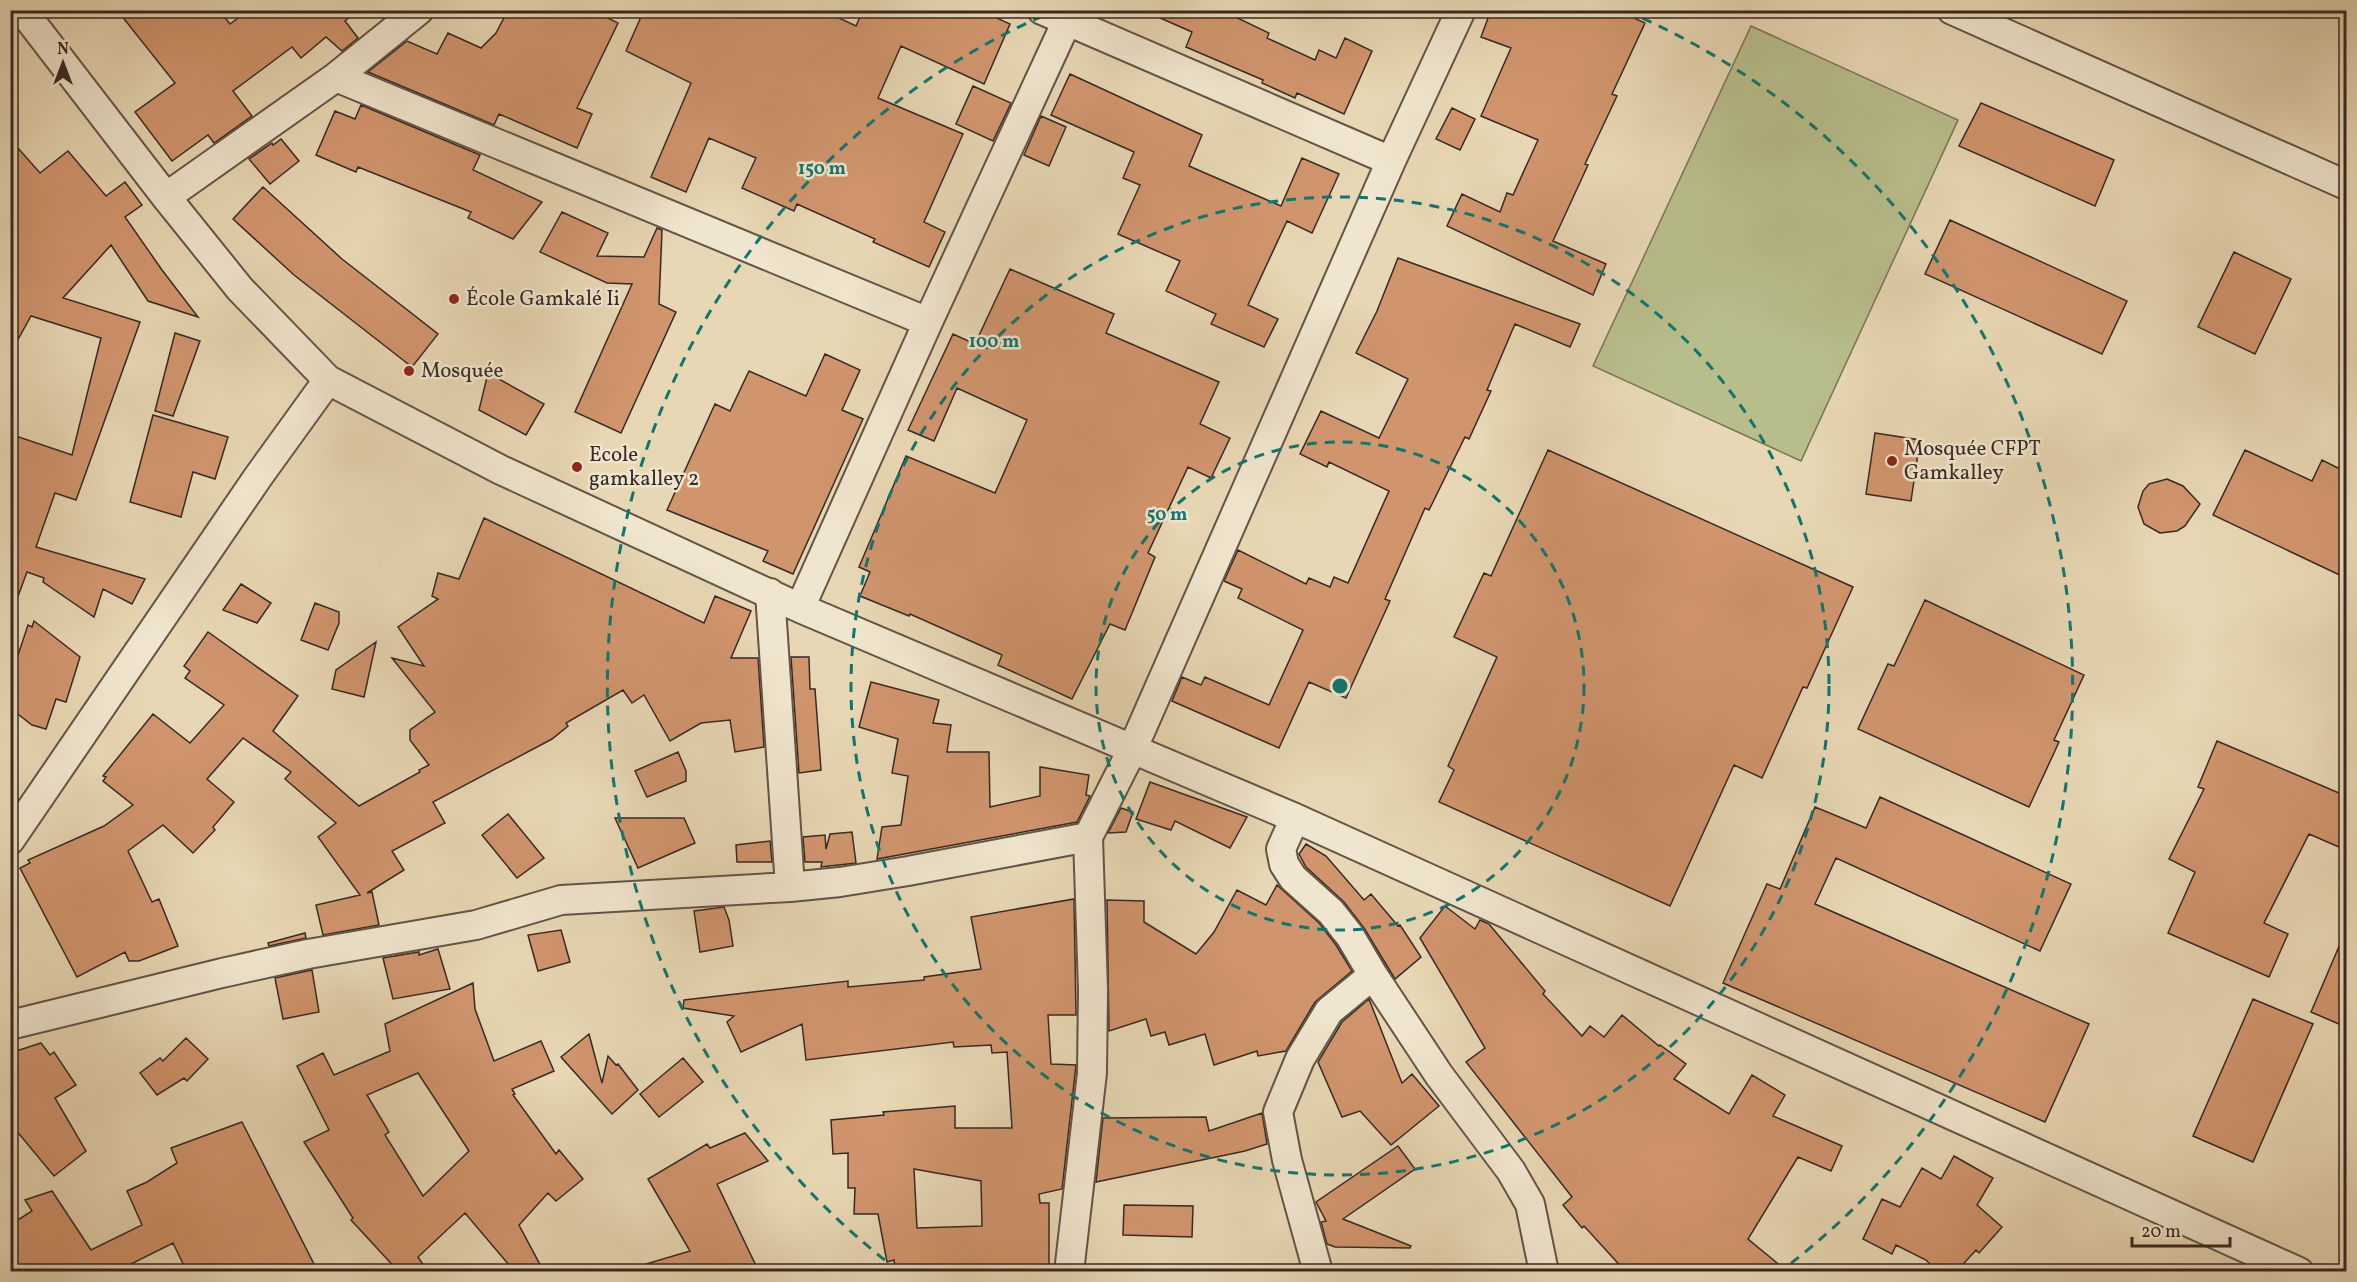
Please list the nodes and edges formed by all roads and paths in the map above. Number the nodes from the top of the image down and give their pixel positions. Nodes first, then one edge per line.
1 (22, 10) edge
2 (419, 10) edge
3 (1461, 10) edge
4 (1952, 10) edge
5 (1055, 16) edge
6 (336, 77) junction
7 (1391, 161) junction
8 (2346, 185) edge
9 (166, 197) junction
10 (928, 322) junction
11 (328, 380) junction
12 (770, 593) junction
13 (800, 608) junction
14 (1132, 750) junction
15 (1295, 818) junction
16 (1088, 837) junction
17 (10, 840) edge
18 (790, 887) junction
19 (1373, 975) junction
20 (10, 1025) edge
21 (1069, 1272) edge
22 (1318, 1272) edge
23 (1544, 1272) edge
24 (2299, 1272) edge

1 - 9 street
2 - 6 street
3 - 7 street
4 - 8 street
5 - 7 street
5 - 10 street
6 - 9 street
6 - 10 street
7 - 14 street
9 - 11 street
10 - 13 street
11 - 12 street
11 - 17 street
12 - 13 street
12 - 18 street
13 - 14 street
14 - 15 street
14 - 16 street
15 - 19 street
15 - 24 street
16 - 18 street
16 - 21 street
18 - 20 street
19 - 22 street
19 - 23 street

